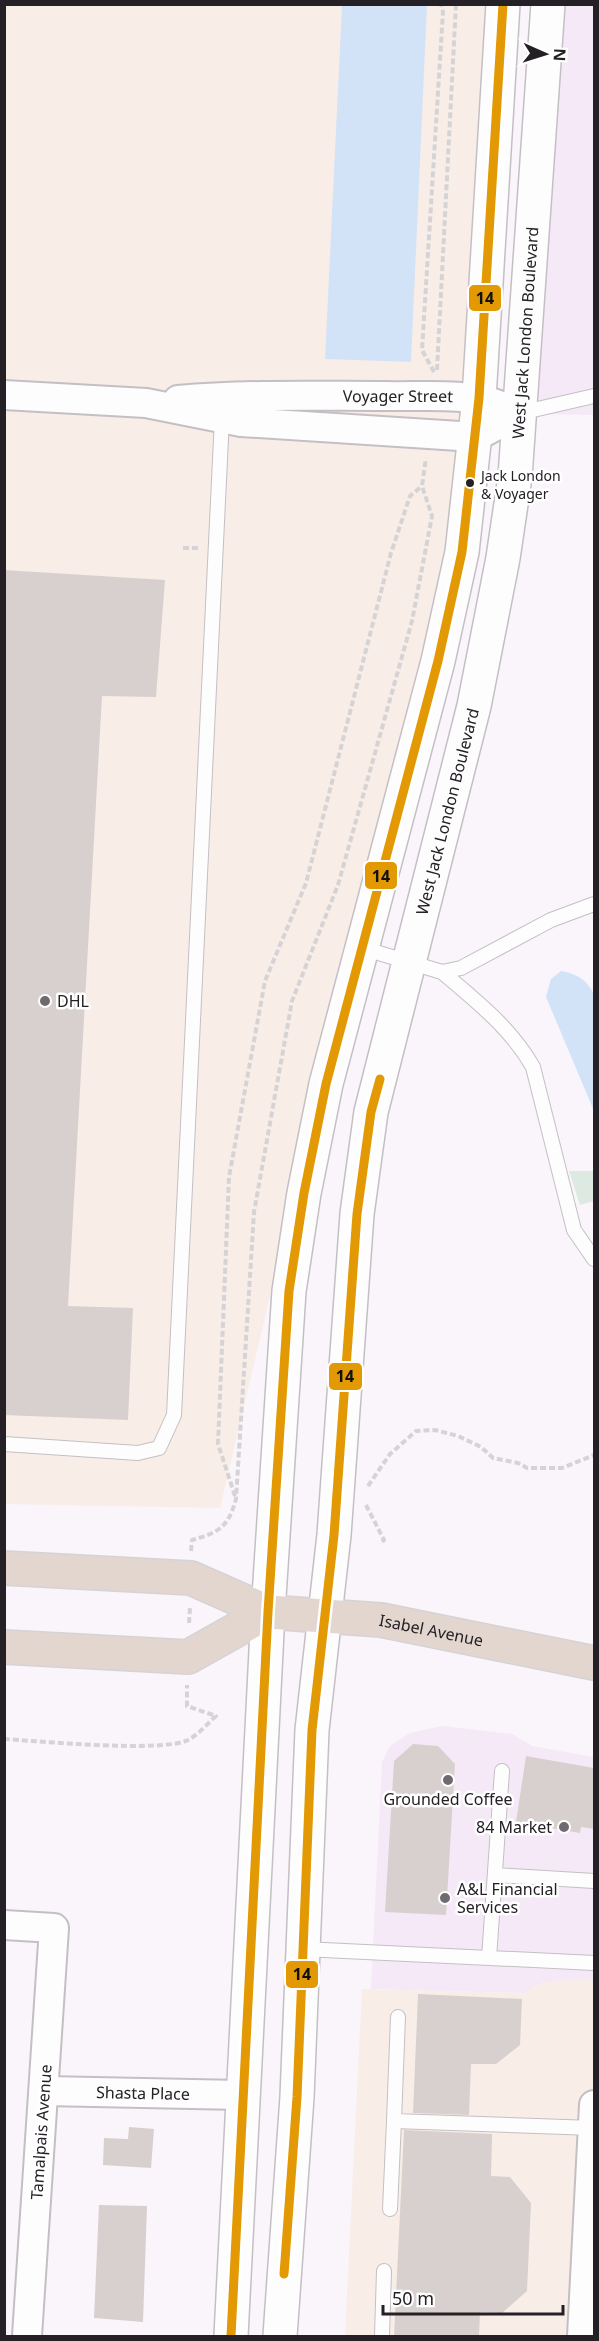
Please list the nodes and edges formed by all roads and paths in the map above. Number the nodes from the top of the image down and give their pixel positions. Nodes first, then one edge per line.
1 (441, 4) edge
2 (456, 4) edge
3 (502, 4) edge
4 (548, 4) edge
5 (5, 395) edge
6 (594, 396) edge
7 (479, 398) junction
8 (146, 403) junction
9 (520, 413) junction
10 (222, 418) junction
11 (475, 437) junction
12 (422, 486) dead end
13 (594, 904) edge
14 (362, 948) junction
15 (409, 962) junction
16 (442, 972) junction
17 (594, 1259) edge
18 (4, 1444) edge
19 (594, 1455) edge
20 (367, 1492) dead end
21 (236, 1499) dead end
22 (367, 1500) dead end
23 (381, 1543) dead end
24 (4, 1568) edge
25 (268, 1612) junction
26 (324, 1616) junction
27 (4, 1647) edge
28 (594, 1663) edge
29 (187, 1706) dead end
30 (4, 1739) edge
31 (502, 1771) dead end
32 (495, 1875) junction
33 (594, 1881) edge
34 (4, 1925) edge
35 (303, 1949) junction
36 (489, 1958) junction
37 (594, 1963) edge
38 (398, 2017) dead end
39 (45, 2091) junction
40 (241, 2095) junction
41 (594, 2115) edge
42 (394, 2121) junction
43 (390, 2209) dead end
44 (384, 2271) dead end
45 (17, 2299) edge
46 (27, 2337) edge
47 (231, 2337) edge
48 (280, 2337) edge
49 (382, 2337) edge
50 (582, 2337) edge

1 - 2 path
3 - 7 main road
4 - 9 main road, West Jack London Boulevard
5 - 8 street, Voyager Street
6 - 9 lane
7 - 8 street, Voyager Street
7 - 9 street, Voyager Street
7 - 11 main road
8 - 10 street, Voyager Street
9 - 11 street
9 - 15 main road, West Jack London Boulevard
10 - 11 street, Voyager Street
10 - 18 lane
11 - 14 main road
12 - 21 path
13 - 16 lane
14 - 15 lane
14 - 25 main road
15 - 16 lane
15 - 26 main road, West Jack London Boulevard
16 - 17 lane
19 - 20 path
22 - 23 path
24 - 25 highway, Isabel Avenue
25 - 26 highway, Isabel Avenue
25 - 27 highway
25 - 40 main road
26 - 28 highway, Isabel Avenue
26 - 35 main road, West Jack London Boulevard
29 - 30 path
31 - 32 lane
32 - 33 lane
32 - 36 lane
34 - 39 street, Tamalpais Avenue
35 - 36 lane
35 - 48 main road, West Jack London Boulevard
36 - 37 lane
38 - 42 lane
39 - 40 street, Shasta Place
39 - 45 street, Tamalpais Avenue
40 - 47 main road
41 - 42 lane
41 - 50 street
42 - 43 lane
44 - 49 lane
45 - 46 street, Tamalpais Avenue

